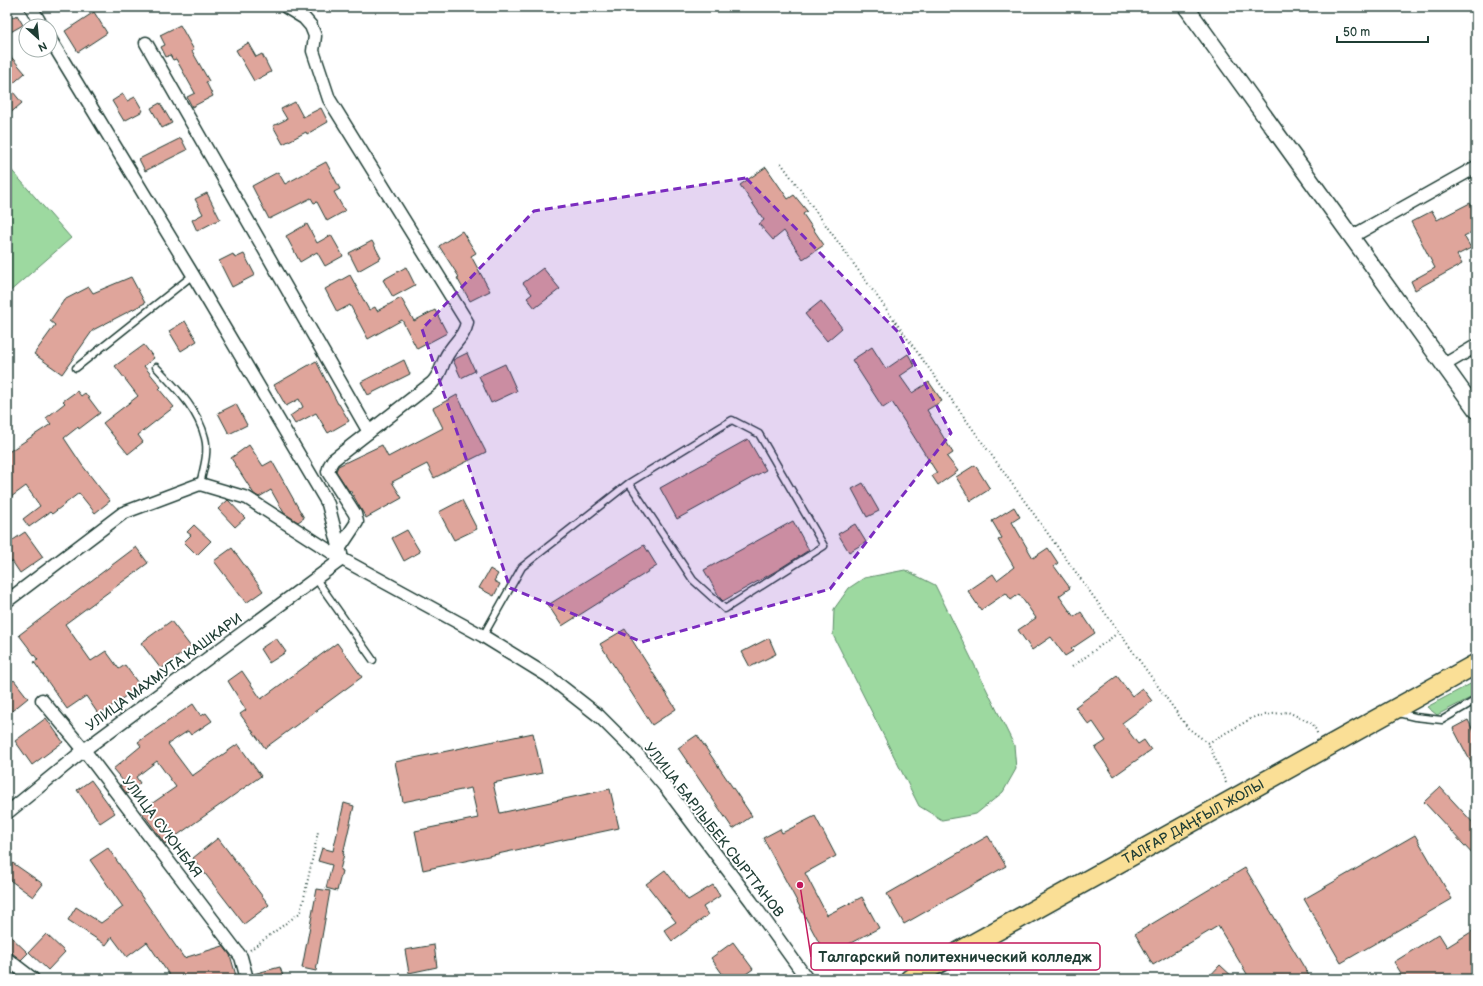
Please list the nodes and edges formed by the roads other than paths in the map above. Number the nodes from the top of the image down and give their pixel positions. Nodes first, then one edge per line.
1 (31, 7) edge
2 (286, 7) edge
3 (1186, 7) edge
4 (37, 18) edge
5 (146, 43) dead end
6 (58, 52) edge
7 (1476, 167) edge
8 (1352, 237) junction
9 (193, 274) junction
10 (1476, 346) edge
11 (1444, 365) junction
12 (156, 367) dead end
13 (76, 368) dead end
14 (1476, 410) edge
15 (369, 432) junction
16 (200, 484) junction
17 (629, 484) junction
18 (341, 554) junction
19 (316, 579) junction
20 (7, 601) edge
21 (483, 636) junction
22 (373, 660) dead end
23 (1476, 664) edge
24 (42, 700) dead end
25 (1476, 700) edge
26 (1391, 711) junction
27 (84, 750) junction
28 (7, 813) edge
29 (7, 959) edge
30 (33, 979) edge
31 (248, 979) edge
32 (808, 979) edge
33 (910, 979) edge

1 - 4 street
2 - 15 street
3 - 8 street
5 - 15 street
6 - 9 street
7 - 8 street
8 - 11 street
9 - 13 lane
9 - 18 street
10 - 11 street
11 - 14 street
12 - 16 lane
15 - 18 street
16 - 18 street, УЛИЦА БАРЛЫБЕК СЫРТТАНОВ
16 - 20 street
17 - 17 lane
17 - 21 lane
18 - 19 street, УЛИЦА МАХМУТА КАШКАРИ
18 - 21 street, УЛИЦА БАРЛЫБЕК СЫРТТАНОВ
19 - 22 lane
19 - 27 street, УЛИЦА МАХМУТА КАШКАРИ
21 - 32 street, УЛИЦА БАРЛЫБЕК СЫРТТАНОВ
23 - 26 main road, ТАЛҒАР ДАҢҒЫЛ ЖОЛЫ
24 - 27 street, УЛИЦА СУЮНБАЯ
25 - 26 lane
26 - 33 main road, ТАЛҒАР ДАҢҒЫЛ ЖОЛЫ
27 - 28 street, УЛИЦА МАХМУТА КАШКАРИ
27 - 31 street, УЛИЦА СУЮНБАЯ
29 - 30 street

